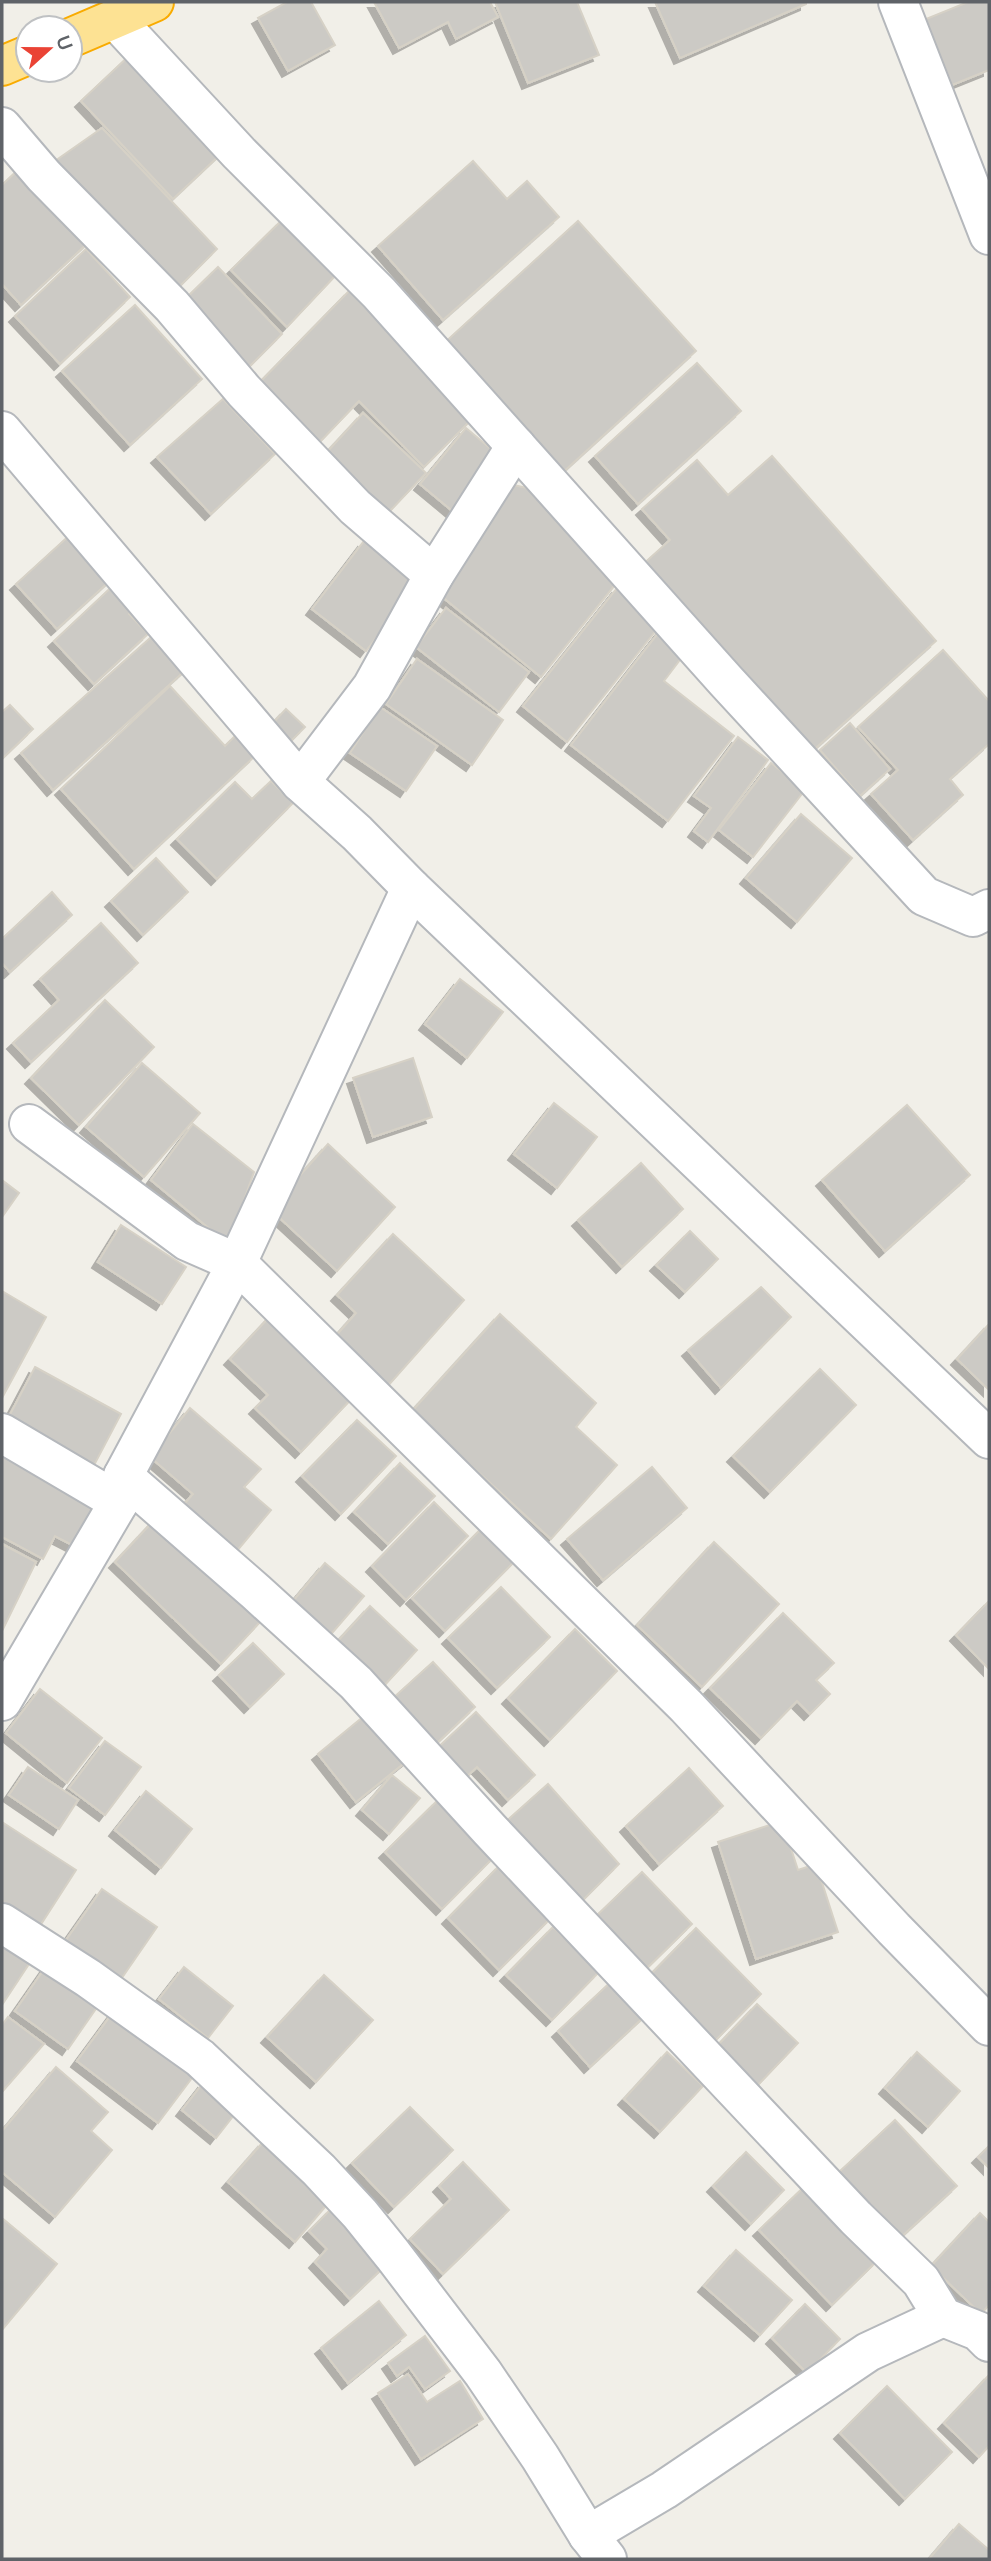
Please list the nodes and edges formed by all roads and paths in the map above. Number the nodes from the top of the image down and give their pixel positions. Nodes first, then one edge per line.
1 (154, 2) edge
2 (898, 2) edge
3 (115, 19) junction
4 (84, 32) edge
5 (2, 127) edge
6 (989, 236) edge
7 (2, 431) edge
8 (516, 446) junction
9 (435, 575) junction
10 (300, 782) junction
11 (411, 888) junction
12 (989, 909) edge
13 (29, 1124) dead end
14 (237, 1263) junction
15 (2, 1433) edge
16 (989, 1439) edge
17 (121, 1489) junction
18 (2, 1701) edge
19 (2, 1923) edge
20 (989, 2026) edge
21 (943, 2317) junction
22 (989, 2342) edge
23 (597, 2547) edge

1 - 3 highway
2 - 6 street
3 - 4 highway
3 - 8 street
5 - 9 street
7 - 10 street
8 - 9 street
8 - 12 street
9 - 10 street
10 - 11 street
11 - 14 street
11 - 16 street
13 - 14 street
14 - 17 street
14 - 20 street
15 - 17 street
17 - 18 street
17 - 21 street
19 - 23 street
21 - 22 street
21 - 23 street

